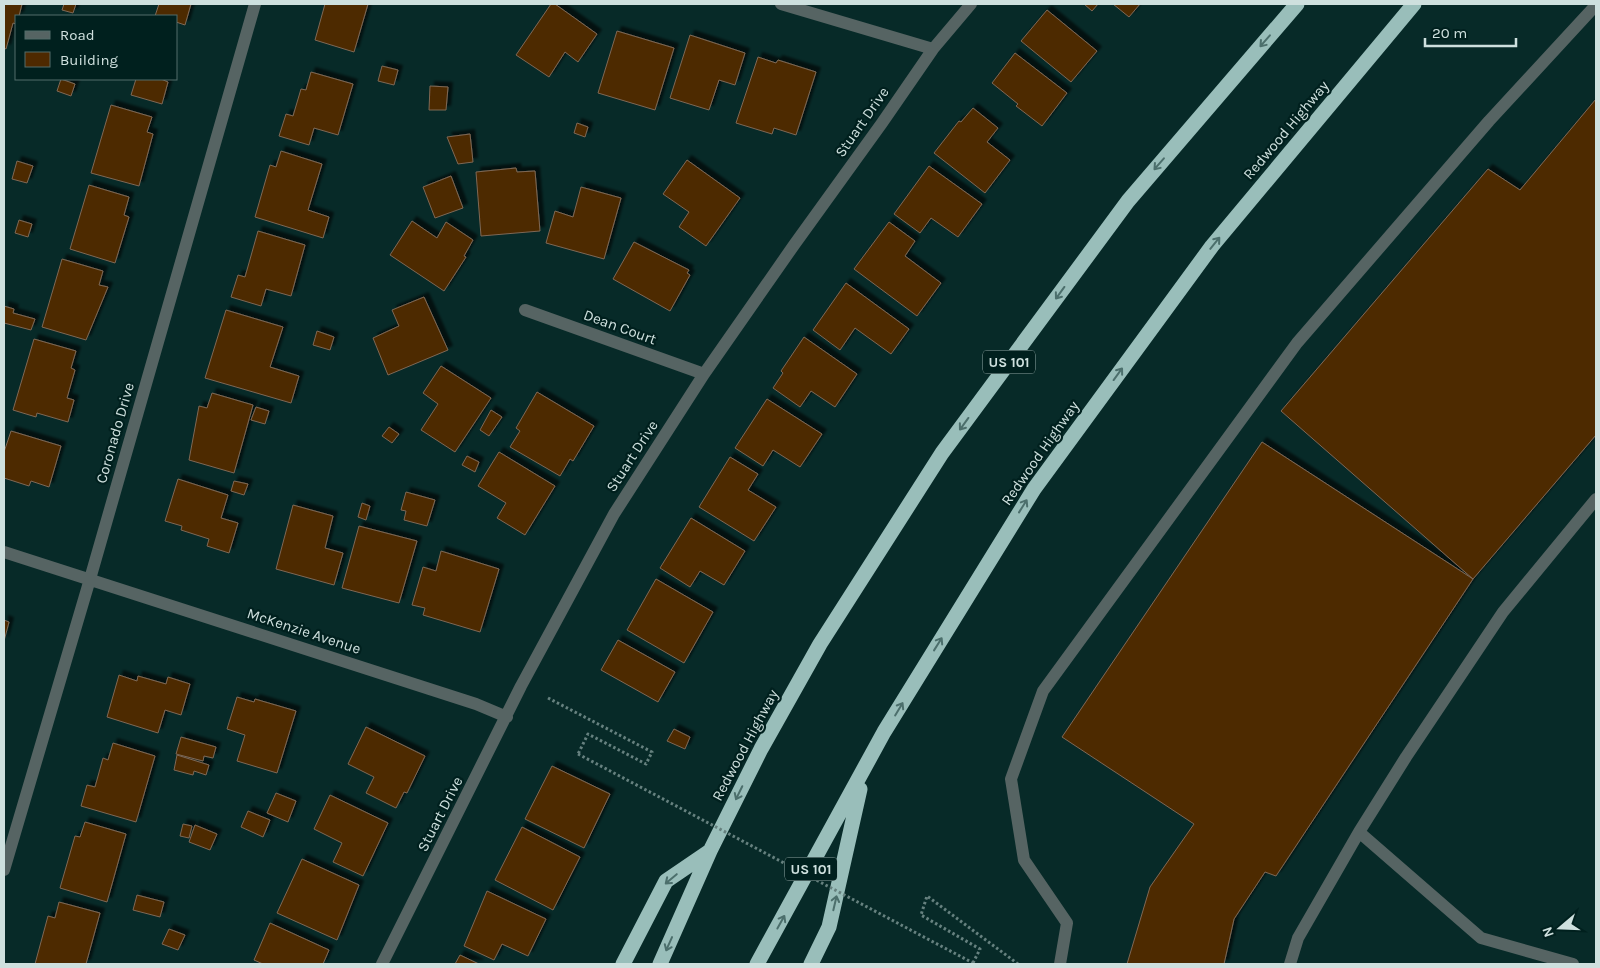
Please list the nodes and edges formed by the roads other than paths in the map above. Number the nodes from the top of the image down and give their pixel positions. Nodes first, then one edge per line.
1 (255, 4) edge
2 (781, 4) edge
3 (972, 4) edge
4 (1297, 4) edge
5 (1414, 4) edge
6 (1596, 5) edge
7 (933, 49) junction
8 (525, 310) dead end
9 (704, 374) junction
10 (1596, 499) edge
11 (4, 552) edge
12 (90, 579) junction
13 (507, 717) junction
14 (864, 773) junction
15 (1359, 832) junction
16 (710, 851) junction
17 (4, 870) edge
18 (382, 964) edge
19 (623, 964) edge
20 (660, 964) edge
21 (757, 964) edge
22 (811, 964) edge
23 (1060, 964) edge
24 (1290, 964) edge
25 (1573, 964) edge

1 - 12 street, Coronado Drive
2 - 7 street
3 - 7 street, Stuart Drive
4 -> 16 highway, Redwood Highway / US 101
14 -> 5 highway, Redwood Highway / US 101
6 - 23 street
7 - 9 street, Stuart Drive
8 - 9 street, Dean Court
9 - 13 street, Stuart Drive
10 - 15 street
11 - 12 street, McKenzie Avenue
12 - 13 street, McKenzie Avenue
12 - 17 street, Coronado Drive
13 - 18 street, Stuart Drive
21 -> 14 highway, Redwood Highway / US 101
22 -> 14 highway
15 - 24 street
15 - 25 street
16 -> 19 highway
16 -> 20 highway, Redwood Highway / US 101

